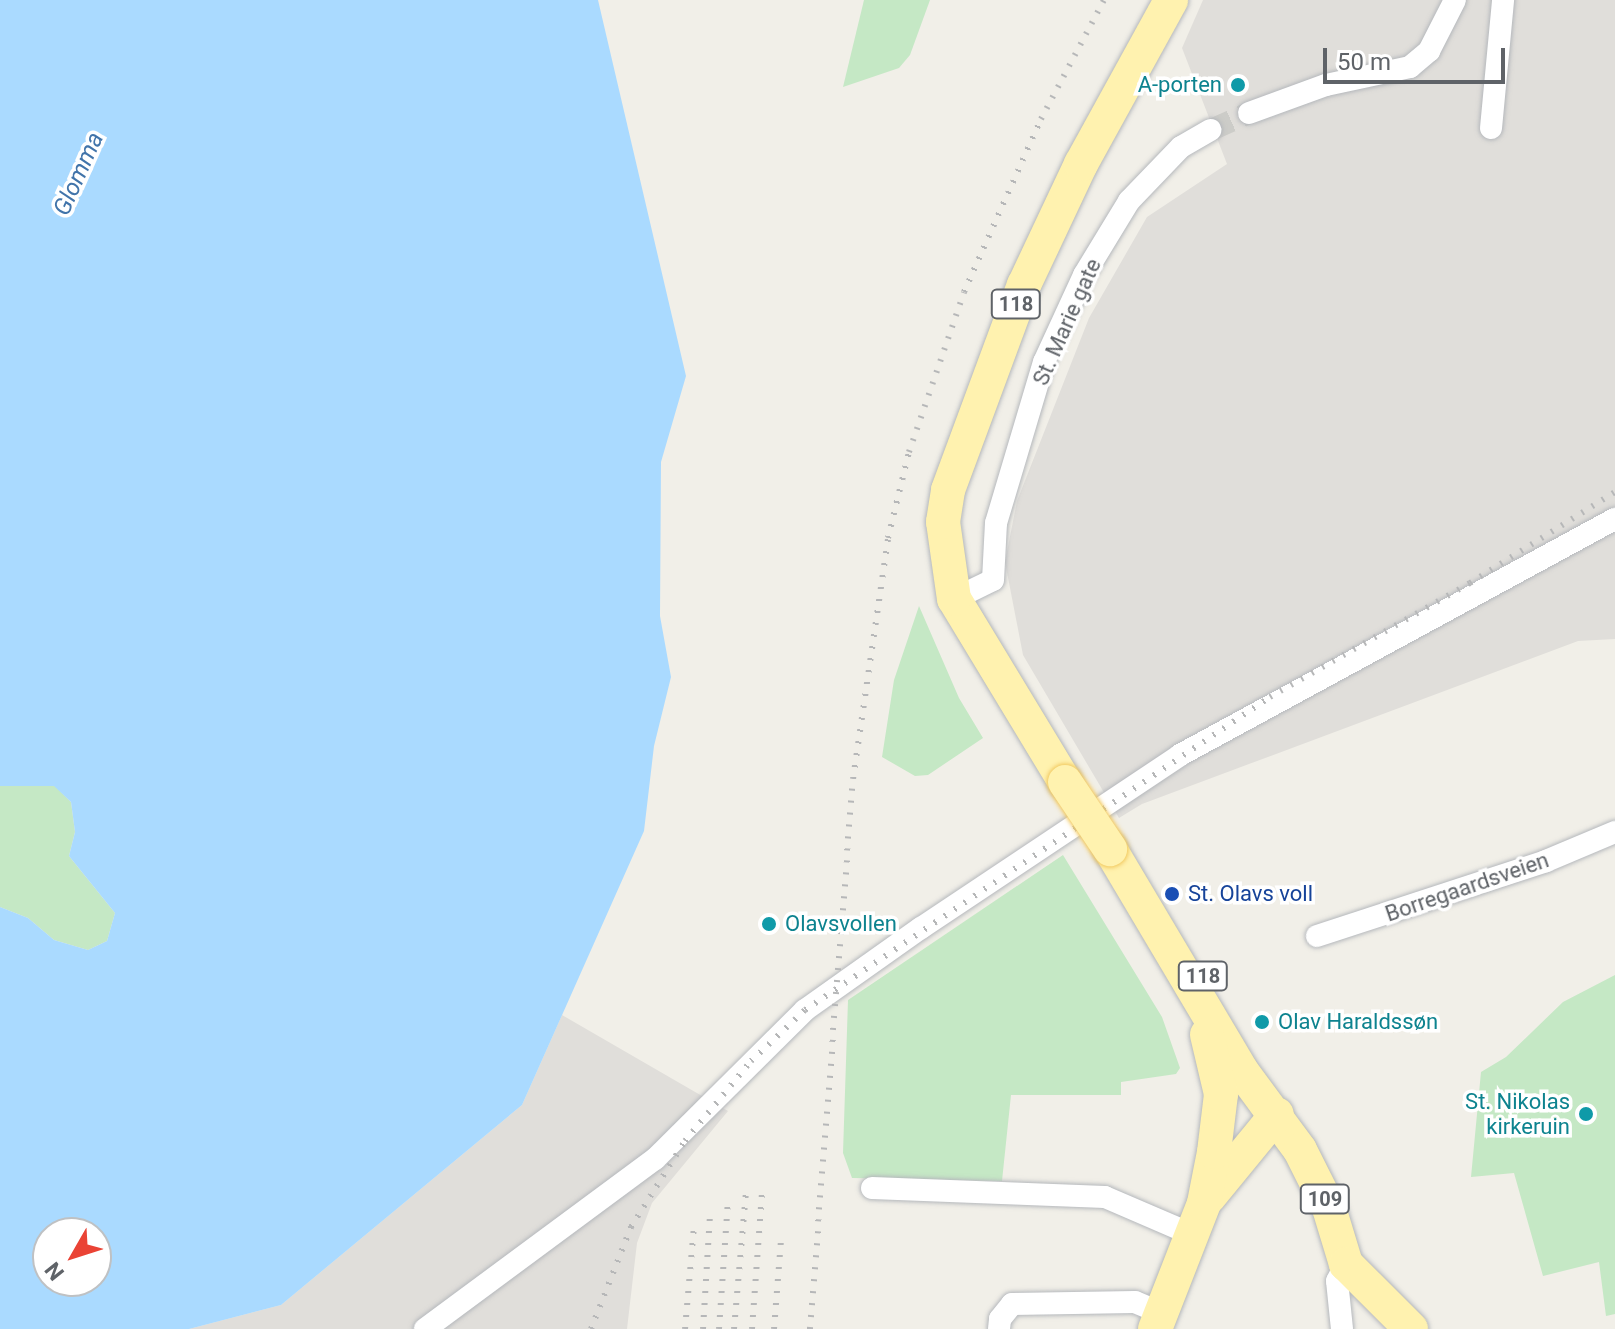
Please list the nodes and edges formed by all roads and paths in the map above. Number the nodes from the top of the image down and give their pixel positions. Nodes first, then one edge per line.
1 (1171, 0) edge
2 (1455, 0) edge
3 (1503, 0) edge
4 (1249, 113) tunnel mouth
5 (1491, 128) dead end
6 (1211, 130) tunnel mouth
7 (1615, 519) edge
8 (964, 596) junction
9 (1615, 832) edge
10 (1110, 849) junction
11 (1317, 936) dead end
12 (1189, 982) junction
13 (1277, 1114) junction
14 (872, 1188) dead end
15 (1198, 1219) junction
16 (1346, 1264) junction
17 (1158, 1321) edge
18 (425, 1329) edge
19 (999, 1329) edge
20 (1342, 1329) edge
21 (1411, 1329) edge

1 - 8 main road, 118
2 - 4 street
3 - 5 street
6 - 8 street, St. Marie gate
7 - 18 street
8 - 10 main road, 118, bridge
9 - 11 street, Borregaardsveien
10 - 12 main road, 118
10 - 13 main road, 118
12 - 13 main road, 118
12 - 15 main road, 118
13 - 15 main road, 118
13 - 16 main road, 109
14 - 15 street
15 - 17 main road, 118
16 - 20 street
16 - 21 main road, 109
17 - 19 street

